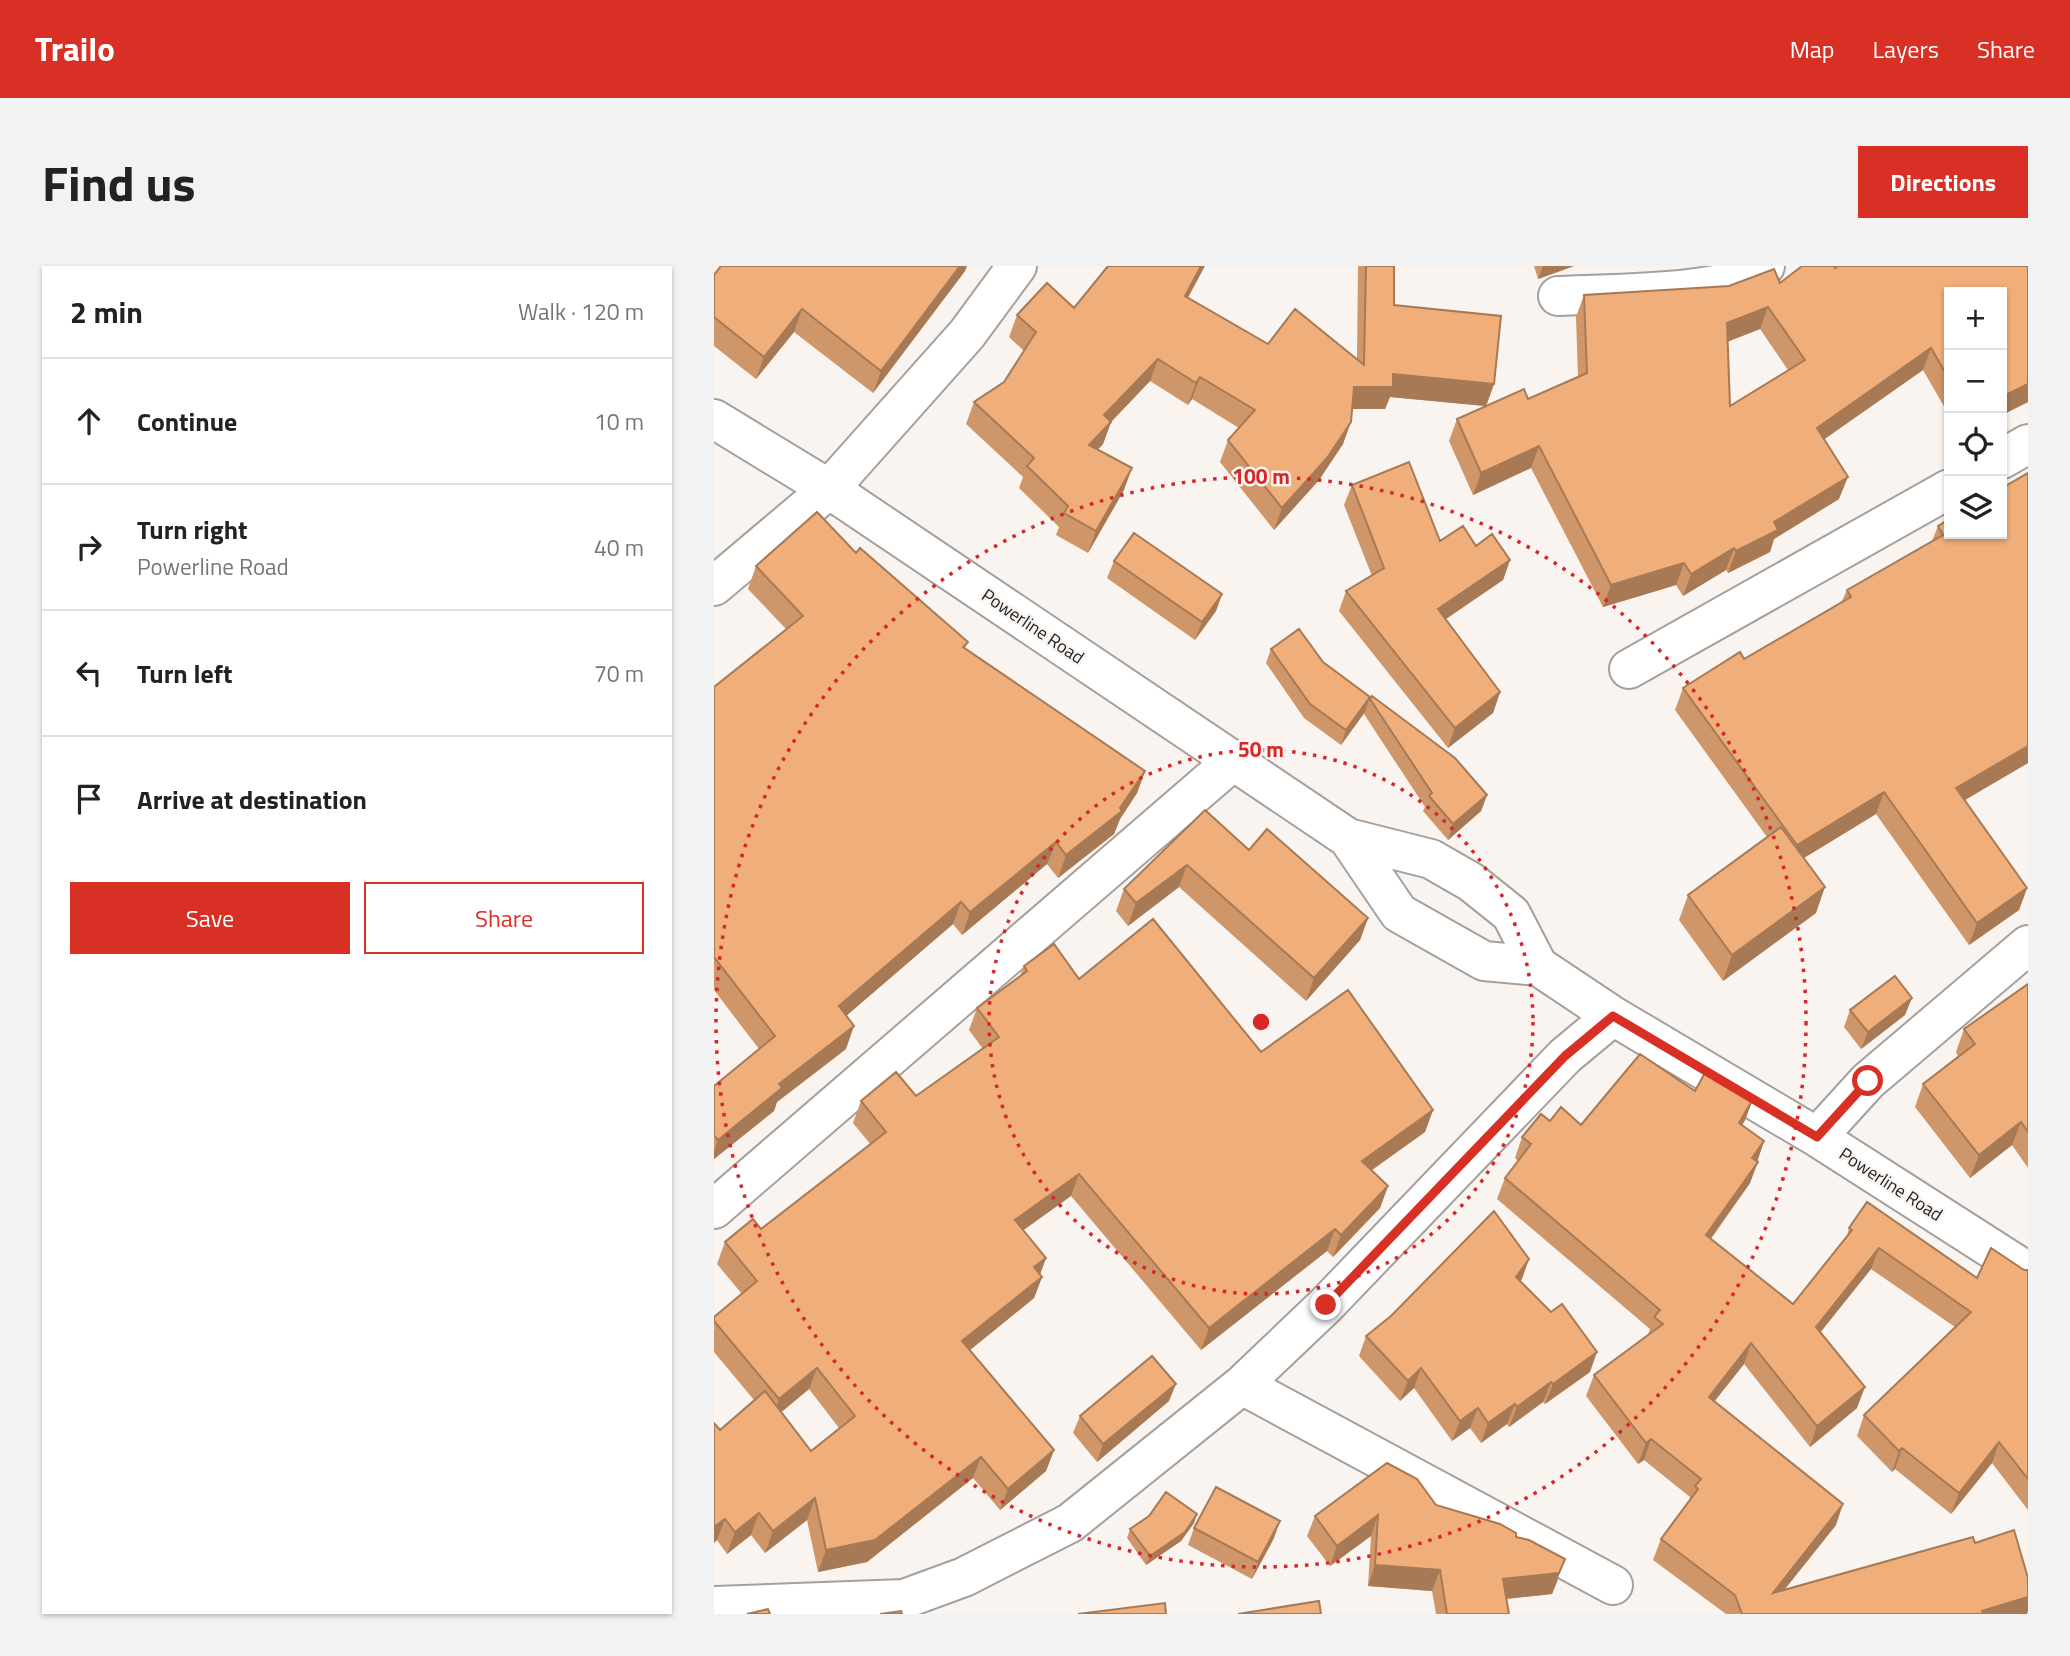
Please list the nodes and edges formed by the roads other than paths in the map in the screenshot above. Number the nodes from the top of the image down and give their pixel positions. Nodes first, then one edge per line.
1 (1017, 266) edge
2 (1765, 266) edge
3 (1558, 296) dead end
4 (714, 419) edge
5 (2028, 444) edge
6 (2007, 456) edge
7 (829, 489) junction
8 (1944, 492) edge
9 (714, 586) edge
10 (1629, 669) dead end
11 (1233, 761) junction
12 (1348, 838) junction
13 (2028, 945) edge
14 (1538, 966) junction
15 (1613, 1016) junction
16 (1817, 1137) junction
17 (714, 1209) edge
18 (2028, 1272) edge
19 (1242, 1385) junction
20 (1614, 1585) dead end
21 (714, 1606) edge
22 (906, 1606) edge

1 - 7 street
2 - 3 street
4 - 7 street, Powerline Road
5 - 6 street
7 - 9 street
7 - 11 street, Powerline Road
8 - 10 street
11 - 12 street, Powerline Road
11 - 17 street
12 - 14 street, Powerline Road
12 - 14 street, Powerline Road
13 - 16 street
14 - 15 street, Powerline Road
15 - 16 street, Powerline Road
15 - 19 street
16 - 18 street, Powerline Road
19 - 20 street
19 - 22 street
21 - 22 street

